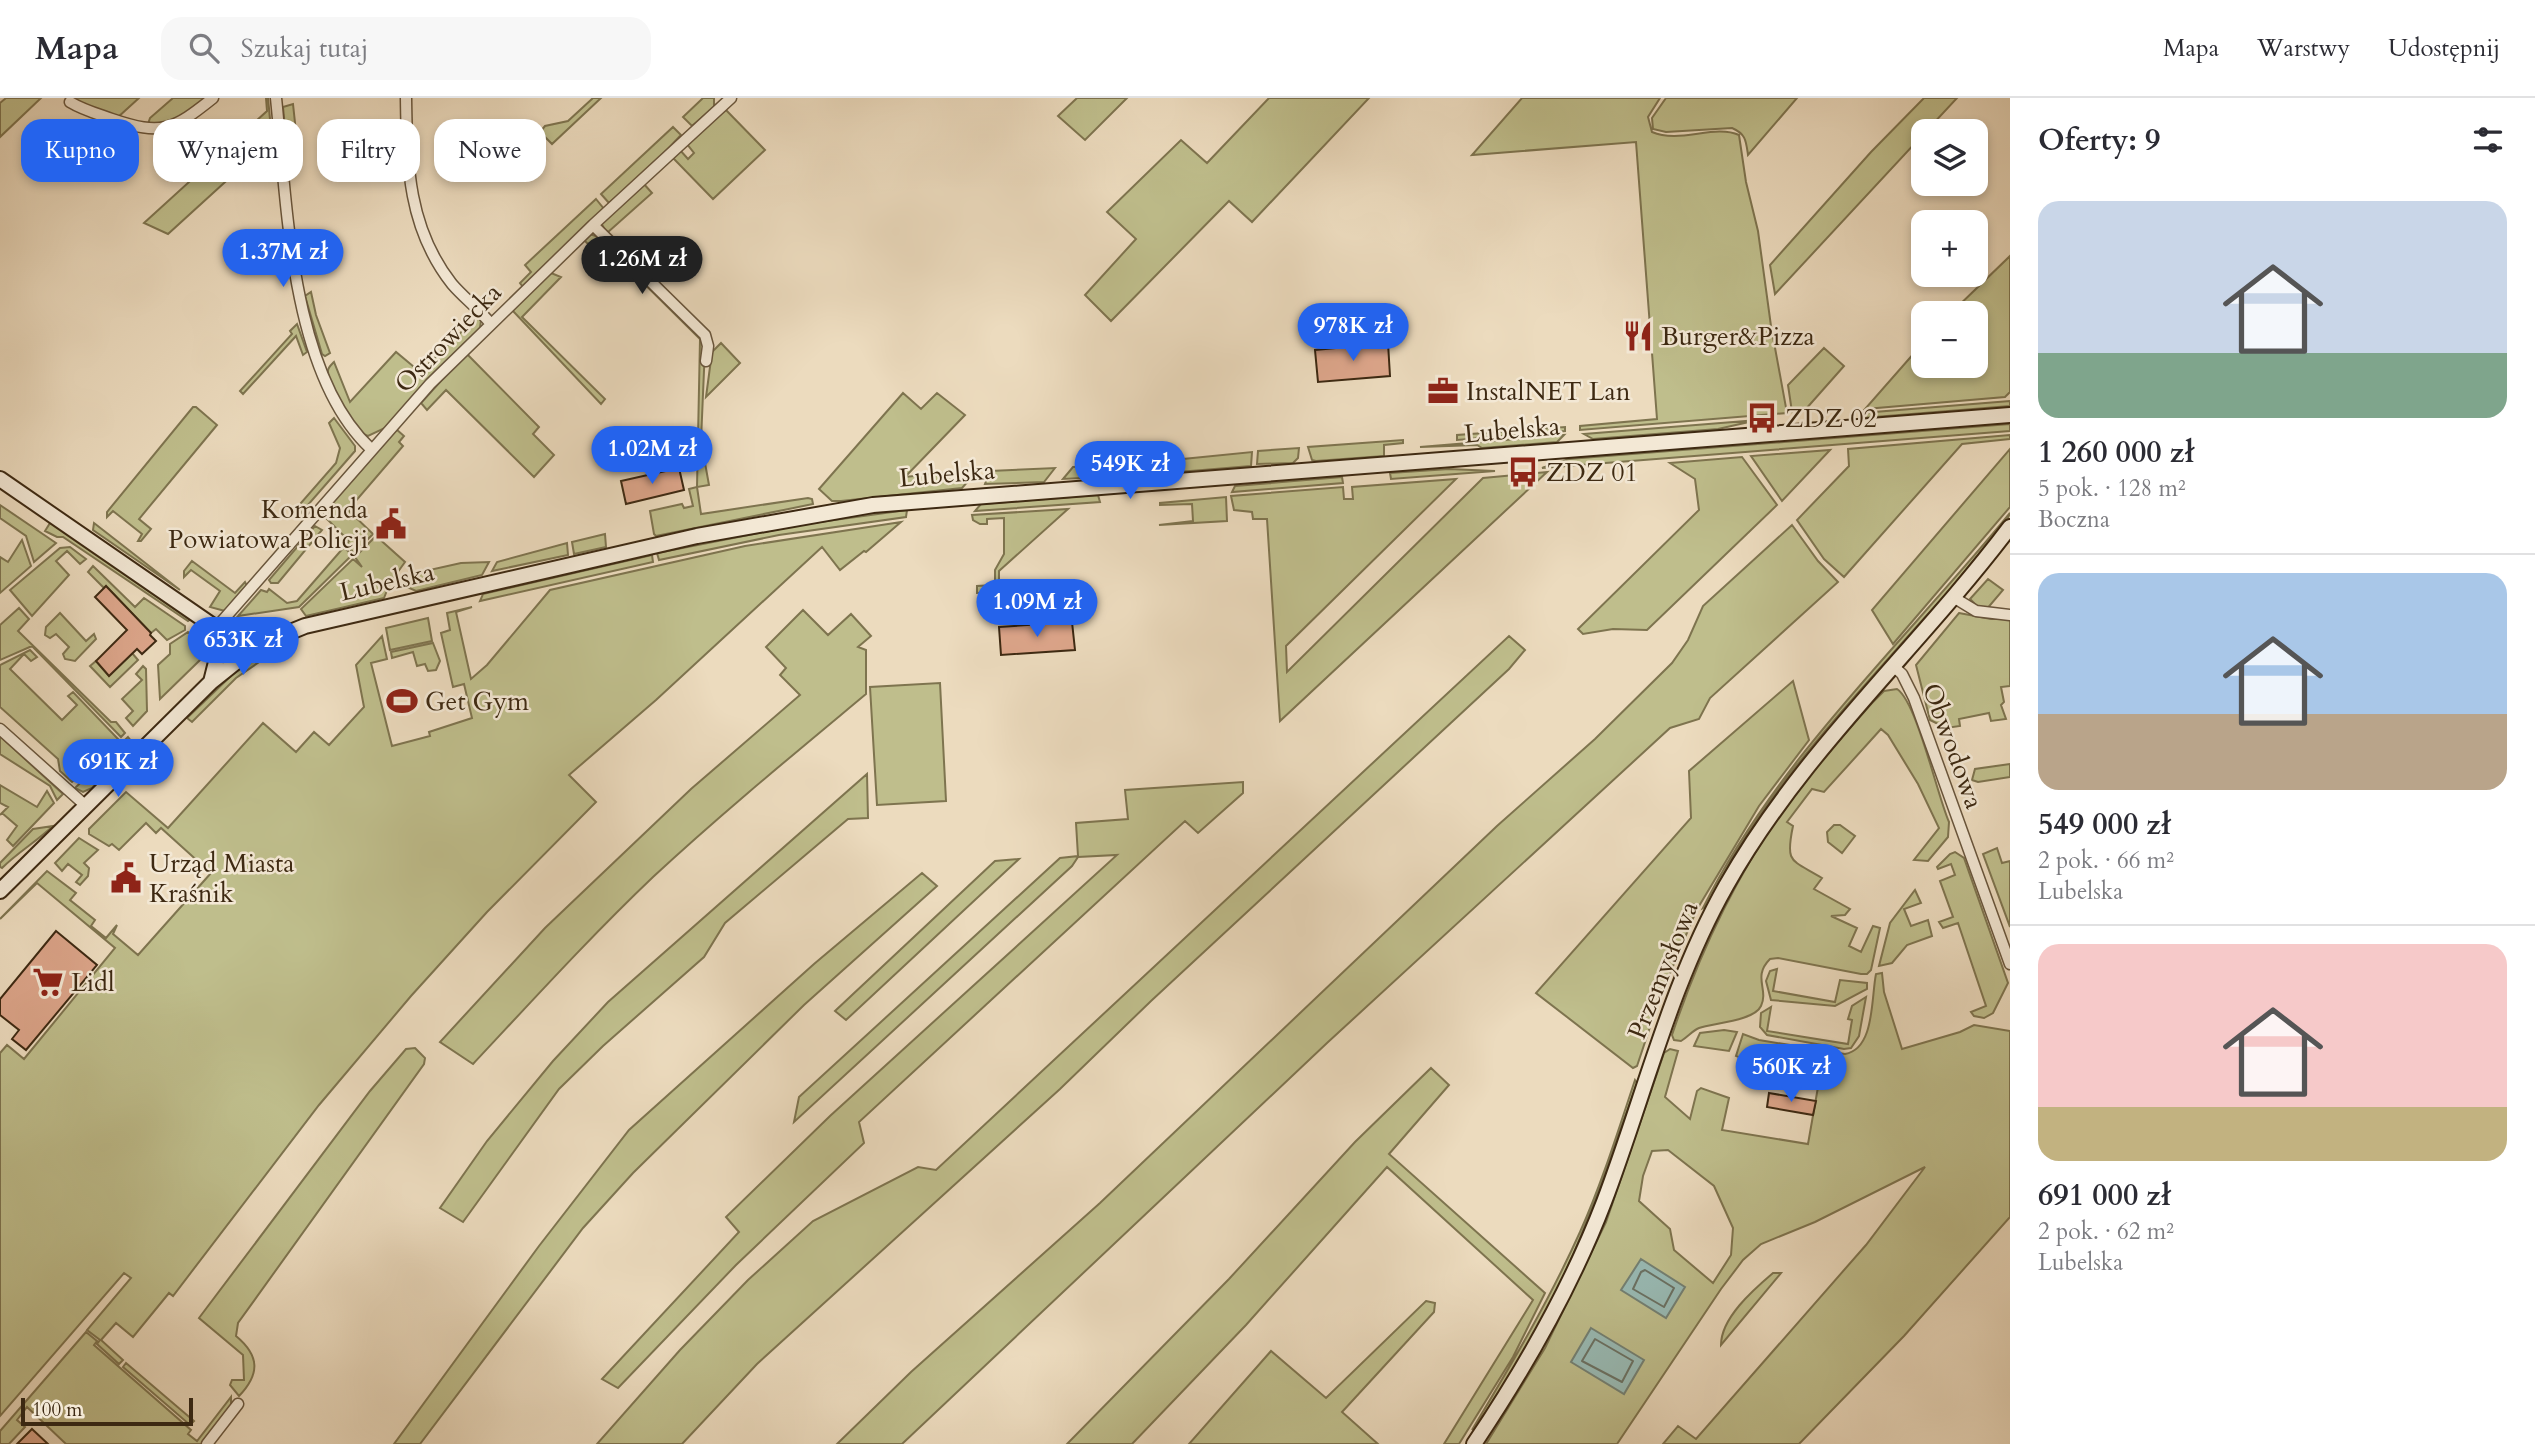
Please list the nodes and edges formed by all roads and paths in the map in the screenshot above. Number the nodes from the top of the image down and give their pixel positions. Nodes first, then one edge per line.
1 (213, 98) edge
2 (276, 98) edge
3 (406, 98) edge
4 (728, 99) edge
5 (71, 102) dead end
6 (593, 225) junction
7 (490, 323) junction
8 (706, 361) dead end
9 (2010, 415) edge
10 (371, 449) junction
11 (0, 479) edge
12 (2010, 527) edge
13 (2010, 539) edge
14 (1981, 565) junction
15 (1954, 597) junction
16 (2010, 615) edge
17 (216, 628) junction
18 (256, 646) junction
19 (1893, 666) junction
20 (211, 682) junction
21 (0, 729) edge
22 (86, 806) junction
23 (0, 891) edge
24 (2010, 964) edge
25 (238, 1404) dead end
26 (207, 1444) edge
27 (1474, 1444) edge

1 - 5 street
2 - 10 street
3 - 7 street
4 - 6 street, Ostrowiecka
6 - 7 street, Ostrowiecka
6 - 8 street
7 - 10 street, Ostrowiecka
9 - 18 street, Lubelska
10 - 17 street, Ostrowiecka
11 - 17 street
12 - 14 street, Przemysłowa
13 - 14 street, Przemysłowa
14 - 15 street, Przemysłowa
15 - 16 street
15 - 19 street, Przemysłowa
17 - 18 street
17 - 20 street
18 - 20 street, Lubelska
19 - 24 street, Obwodowa
19 - 27 street, Przemysłowa
20 - 22 street, Lubelska
21 - 22 street
22 - 23 street, Lubelska
25 - 26 street

